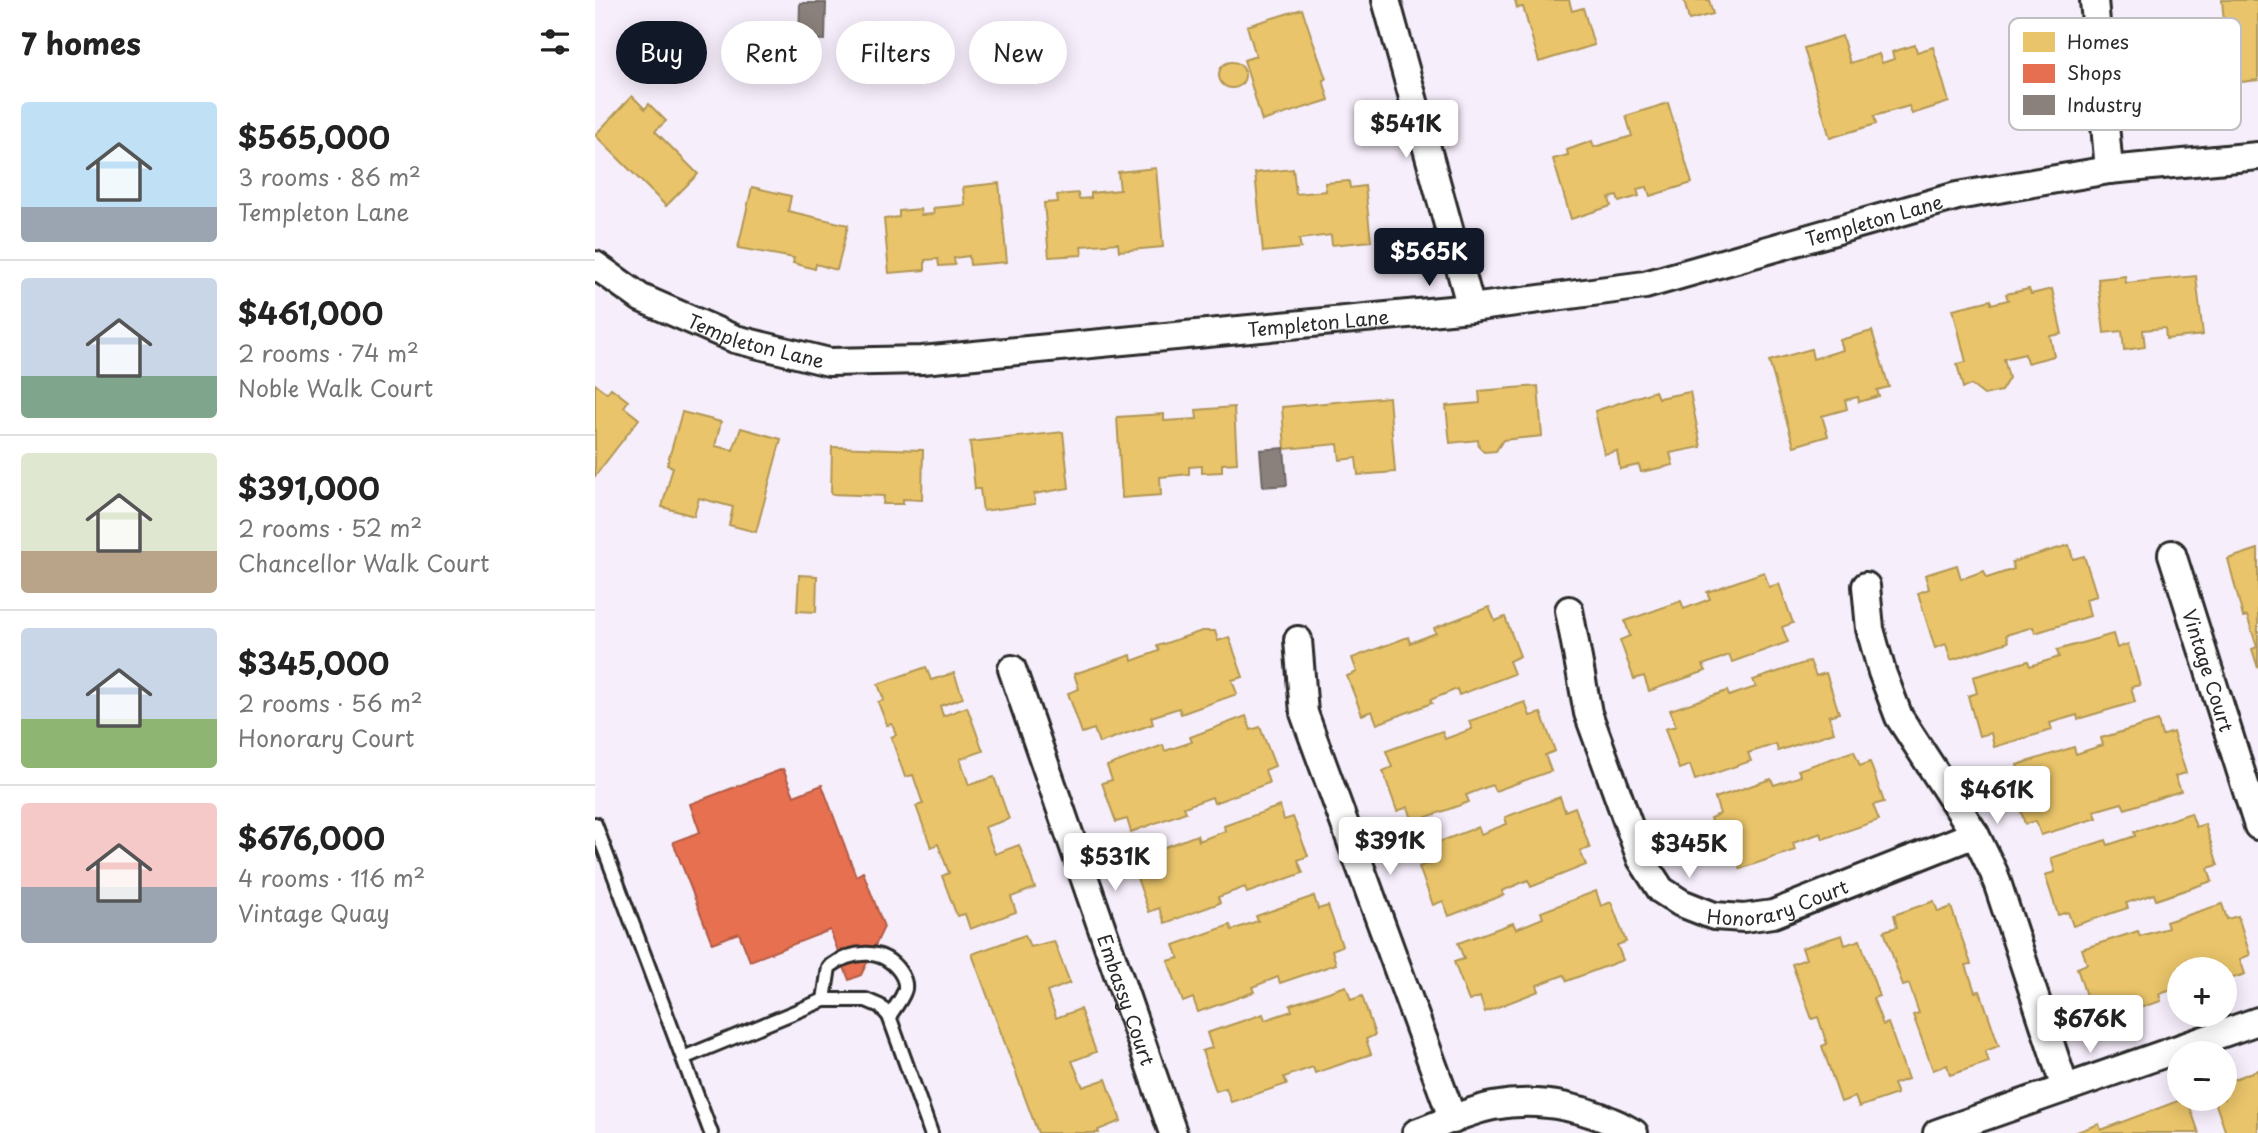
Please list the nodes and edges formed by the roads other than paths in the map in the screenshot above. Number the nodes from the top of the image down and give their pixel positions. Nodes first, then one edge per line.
1 (1386, 0) edge
2 (2094, 0) edge
3 (2096, 18) edge
4 (2105, 130) edge
5 (2258, 156) edge
6 (2109, 170) junction
7 (595, 265) edge
8 (1471, 308) junction
9 (2172, 554) dead end
10 (1866, 586) dead end
11 (1569, 610) dead end
12 (1298, 640) dead end
13 (1012, 669) dead end
14 (595, 824) edge
15 (2258, 827) edge
16 (1975, 834) junction
17 (824, 1000) junction
18 (889, 1016) junction
19 (2258, 1021) edge
20 (683, 1058) junction
21 (2066, 1088) junction
22 (1453, 1120) junction
23 (711, 1133) edge
24 (931, 1133) edge
25 (1173, 1133) edge
26 (1416, 1133) edge
27 (1634, 1133) edge
28 (1937, 1133) edge

1 - 8 street
2 - 3 street
4 - 6 street
5 - 6 street, Templeton Lane
6 - 8 street, Templeton Lane
7 - 8 street, Templeton Lane
9 - 15 street, Vintage Court
10 - 16 street
11 - 16 street, Honorary Court
12 - 22 street
13 - 25 street, Embassy Court
14 - 20 lane
16 - 21 street
17 - 18 lane
17 - 18 lane
17 - 20 lane
18 - 24 lane
19 - 21 street
20 - 23 lane
21 - 28 street
22 - 26 street
22 - 27 street

